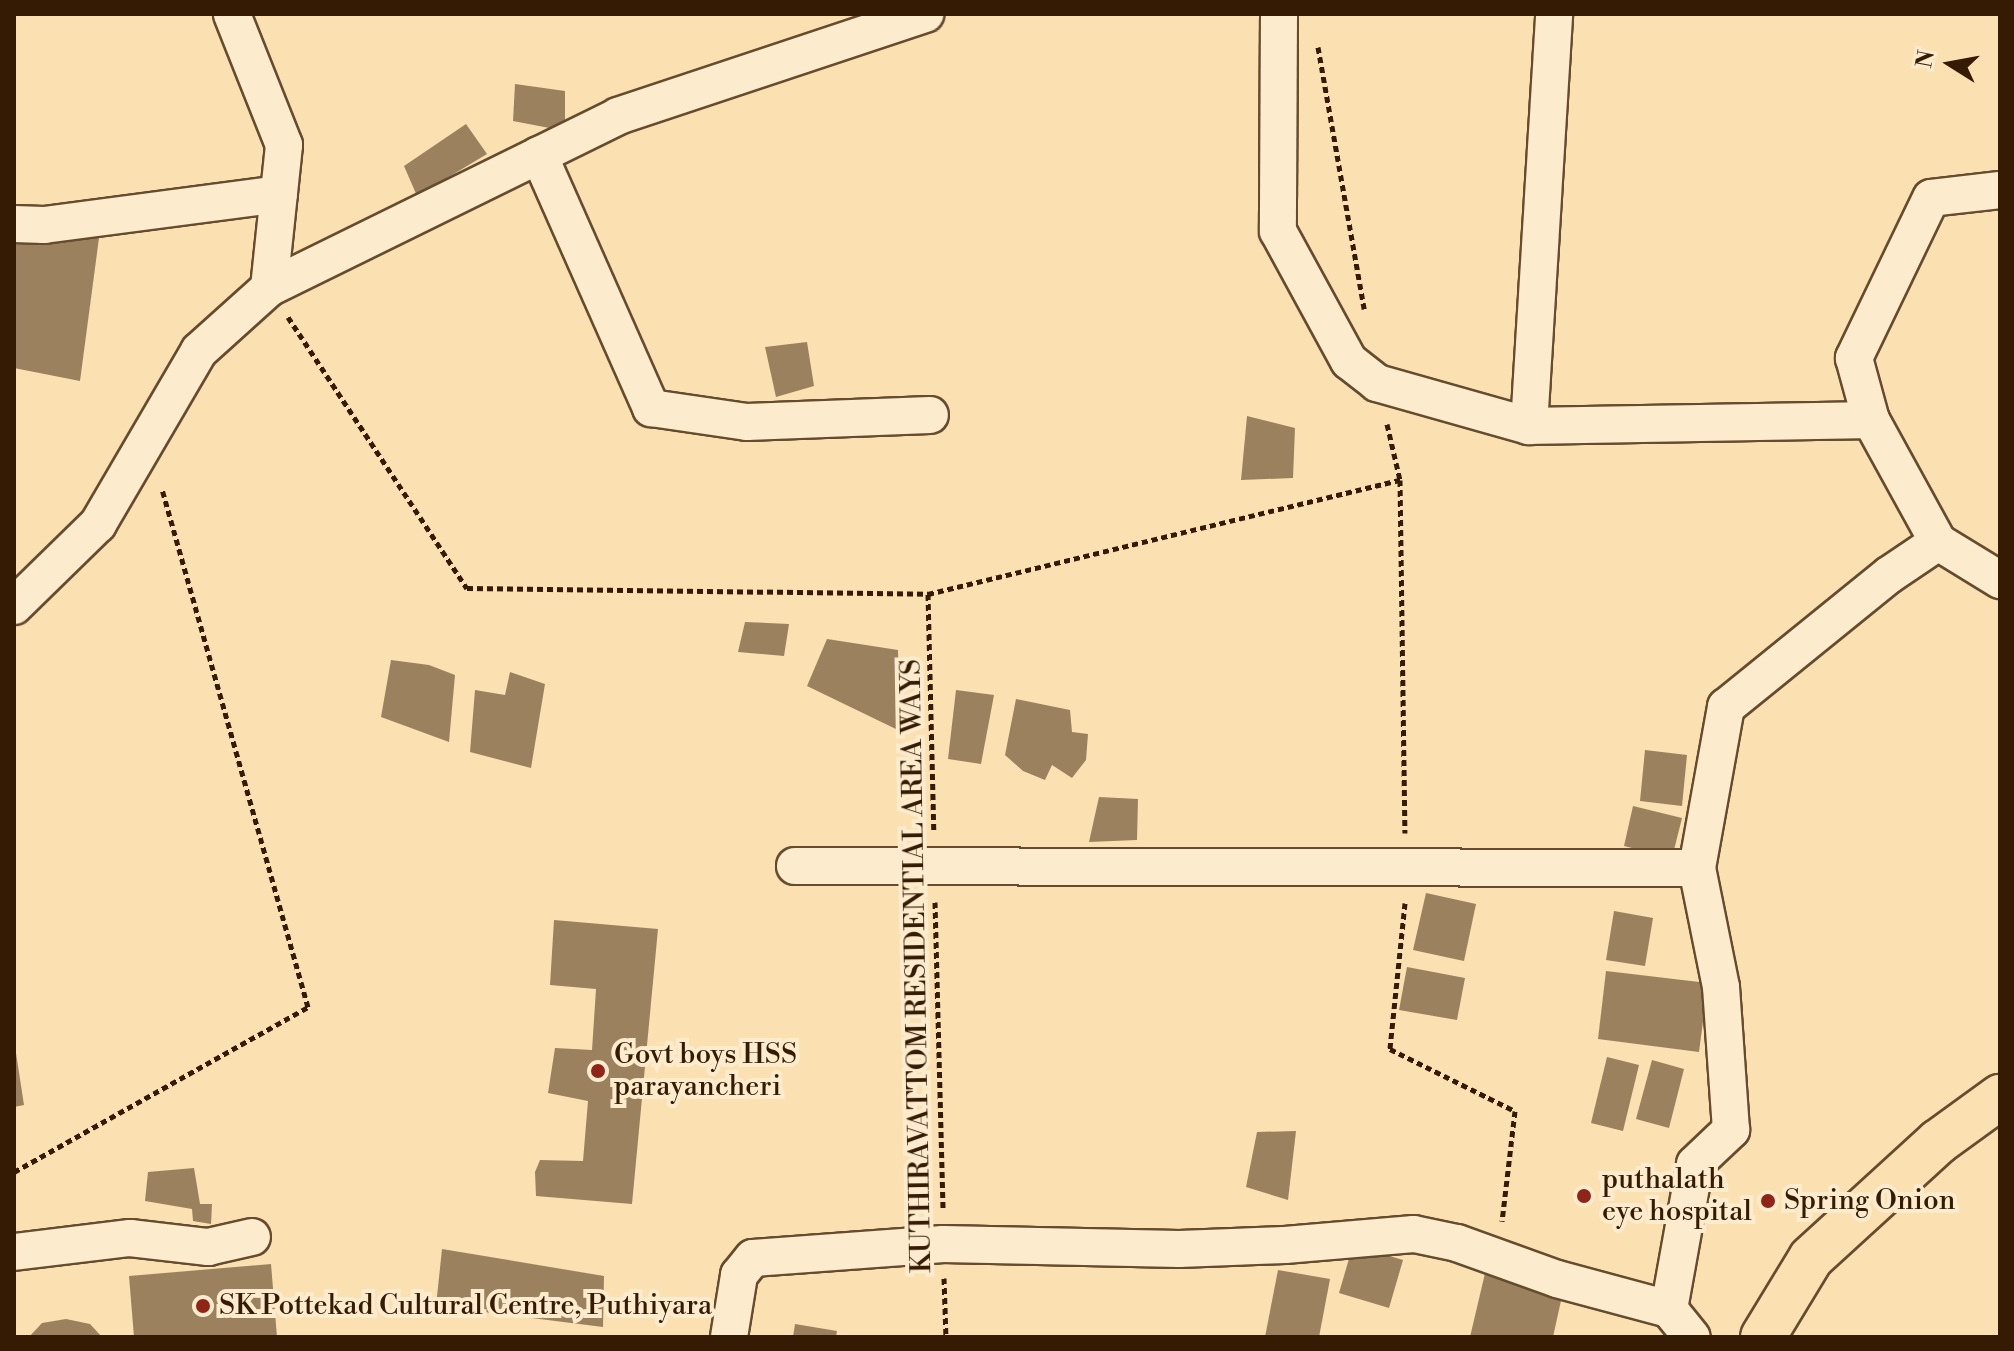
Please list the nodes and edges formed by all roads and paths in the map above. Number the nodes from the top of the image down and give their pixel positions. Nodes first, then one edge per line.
1 (232, 14) edge
2 (925, 14) edge
3 (1279, 14) edge
4 (1554, 14) edge
5 (1318, 45) dead end
6 (539, 155) junction
7 (2000, 190) edge
8 (279, 194) junction
9 (14, 224) edge
10 (269, 288) junction
11 (1366, 321) dead end
12 (1377, 383) junction
13 (930, 415) dead end
14 (1871, 420) junction
15 (1529, 426) junction
16 (148, 439) junction
17 (1400, 480) junction
18 (1938, 542) junction
19 (2000, 580) edge
20 (928, 594) junction
21 (14, 606) edge
22 (934, 865) junction
23 (795, 866) dead end
24 (1405, 867) junction
25 (1697, 868) junction
26 (2000, 1097) edge
27 (14, 1172) edge
28 (1500, 1235) dead end
29 (252, 1237) dead end
30 (943, 1244) junction
31 (14, 1252) edge
32 (1669, 1309) junction
33 (729, 1337) edge
34 (946, 1337) edge
35 (1692, 1337) edge
36 (1763, 1337) edge

1 - 8 street
2 - 6 street
3 - 12 street
4 - 15 street
5 - 11 path
6 - 10 street
6 - 13 street
7 - 14 street
8 - 9 street
8 - 10 street
10 - 16 street
10 - 20 path
12 - 15 street
12 - 17 path
14 - 15 street
14 - 18 street
16 - 21 street
16 - 27 path
17 - 20 path
17 - 24 path
18 - 19 street
18 - 25 street
20 - 22 path, KUTHIRAVATTOM RESIDENTIAL AREA WAYS
22 - 23 street
22 - 24 street
22 - 30 path, KUTHIRAVATTOM RESIDENTIAL AREA WAYS
24 - 25 street
24 - 28 path
25 - 32 street
26 - 36 main road
29 - 31 street
30 - 32 street
30 - 33 street
30 - 34 path, KUTHIRAVATTOM RESIDENTIAL AREA WAYS
32 - 35 street

